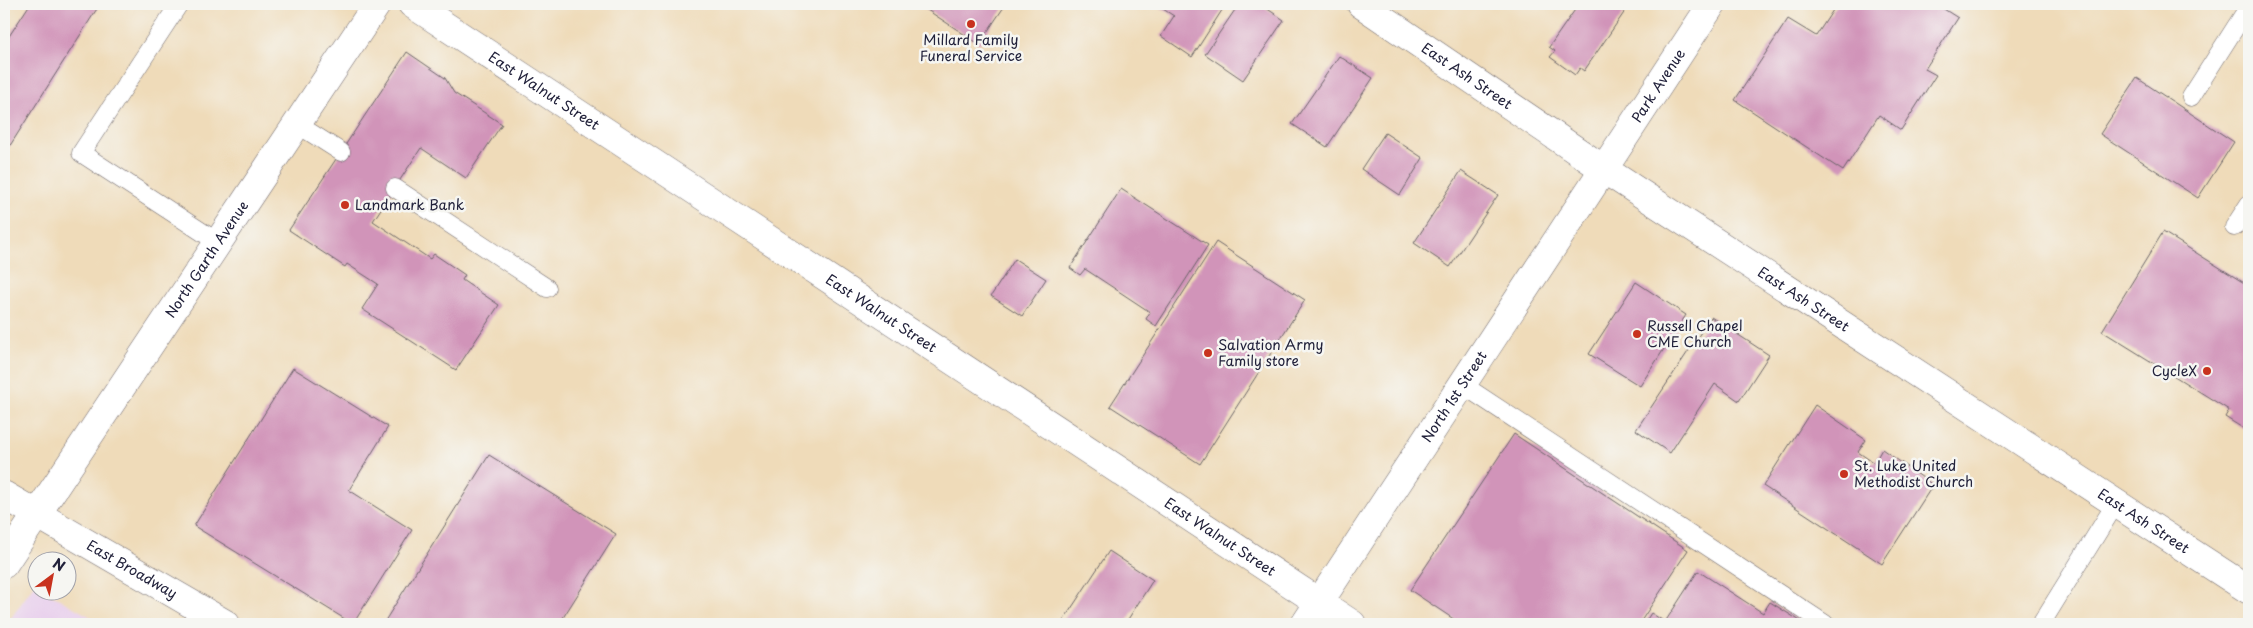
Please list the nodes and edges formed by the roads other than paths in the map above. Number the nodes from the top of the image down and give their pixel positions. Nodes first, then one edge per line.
1 (179, 4) edge
2 (377, 4) edge
3 (412, 4) edge
4 (1361, 4) edge
5 (1712, 4) edge
6 (2249, 6) edge
7 (2191, 97) dead end
8 (297, 124) junction
9 (340, 152) dead end
10 (1605, 170) junction
11 (395, 188) dead end
12 (2249, 204) edge
13 (2234, 227) dead end
14 (218, 243) junction
15 (547, 288) dead end
16 (1463, 385) junction
17 (4, 496) edge
18 (2116, 503) junction
19 (37, 514) junction
20 (4, 564) edge
21 (2249, 590) edge
22 (1312, 613) edge
23 (226, 624) edge
24 (1352, 624) edge
25 (1825, 624) edge
26 (2041, 624) edge

1 - 14 lane
2 - 8 street, North Garth Avenue
3 - 22 street, East Walnut Street
4 - 10 street, East Ash Street
5 - 10 street, Park Avenue
6 - 7 lane
8 - 9 lane
8 - 14 street, North Garth Avenue
10 - 16 street, North 1st Street
10 - 18 street, East Ash Street
11 - 15 lane
12 - 13 lane
14 - 19 street, North Garth Avenue
16 - 22 street, North 1st Street
16 - 25 lane
17 - 19 street, East Broadway
18 - 21 street, East Ash Street
18 - 26 lane
19 - 20 street, North Garth Avenue
19 - 23 street, East Broadway
22 - 24 street, East Walnut Street

